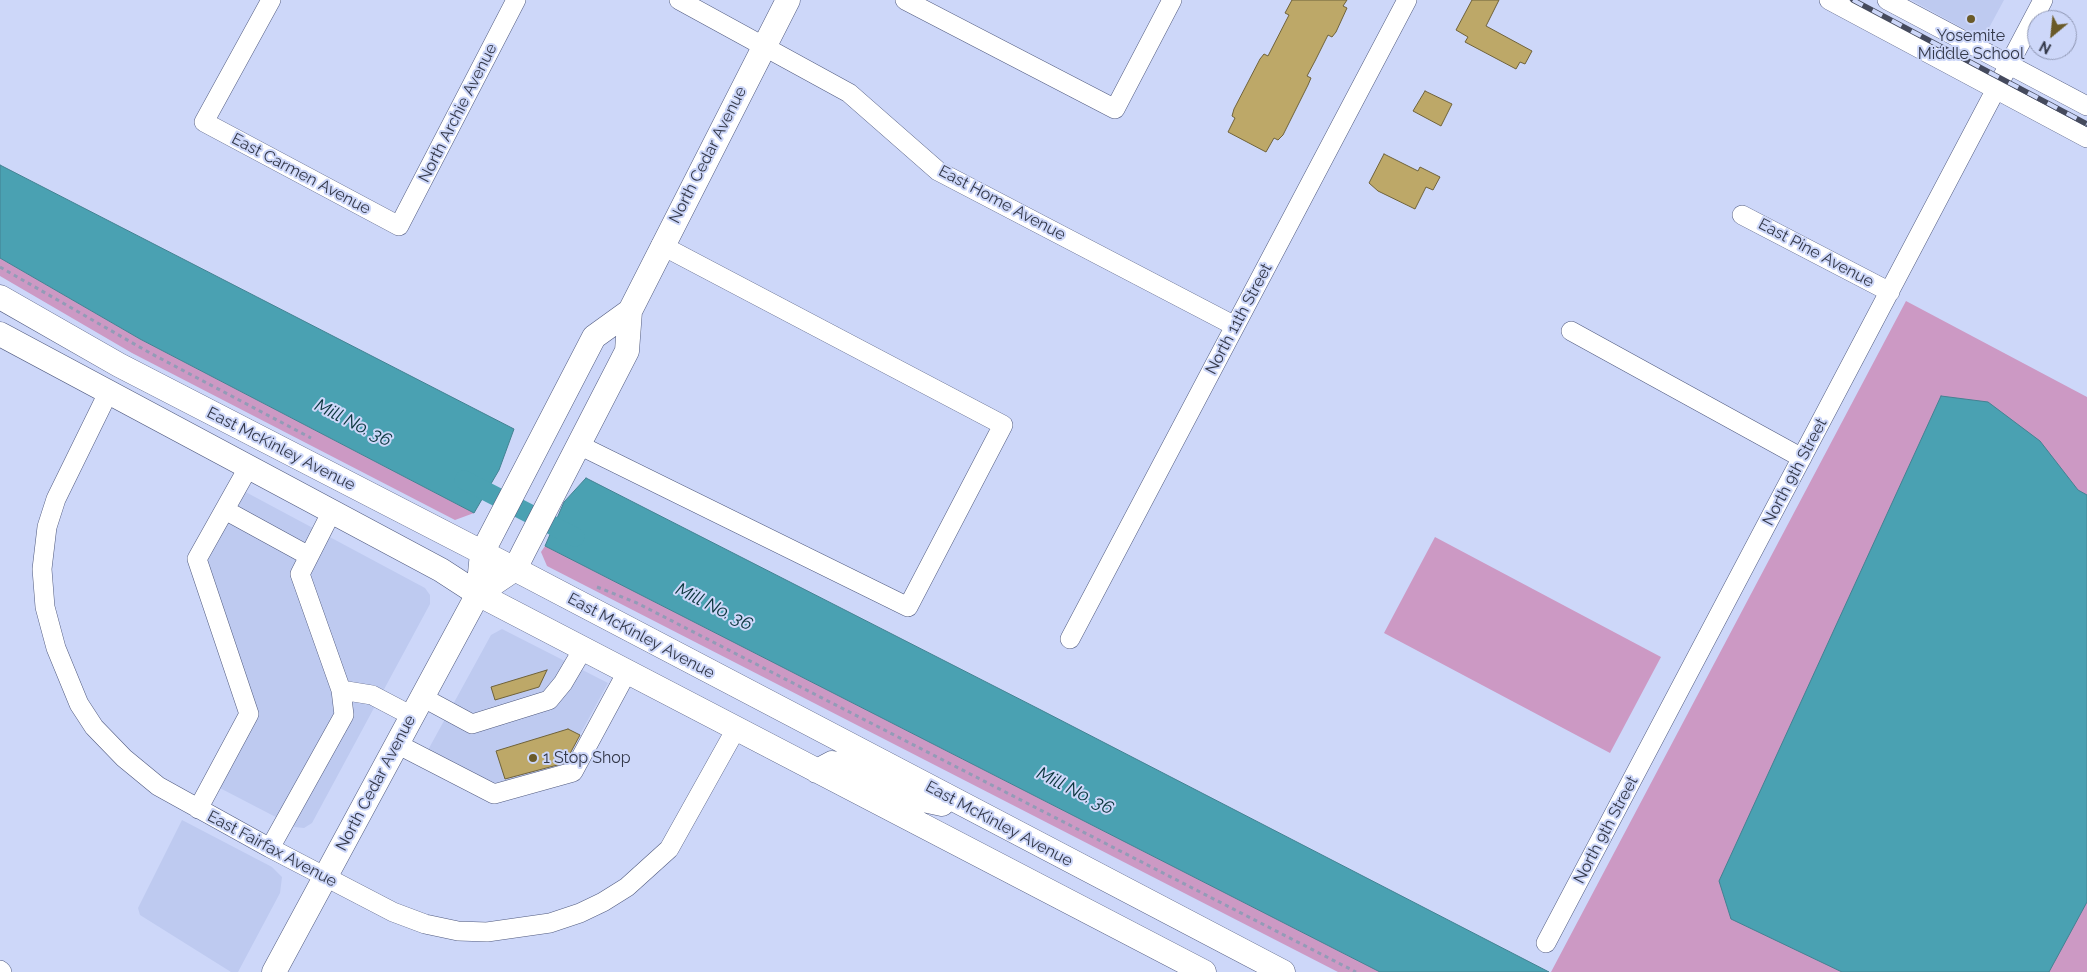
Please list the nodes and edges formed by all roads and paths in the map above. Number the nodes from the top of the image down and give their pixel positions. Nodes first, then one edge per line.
1 (271, 0) edge
2 (516, 0) edge
3 (679, 0) edge
4 (788, 0) edge
5 (905, 0) edge
6 (1172, 0) edge
7 (1407, 0) edge
8 (1829, 0) edge
9 (1886, 0) edge
10 (2043, 0) edge
11 (764, 47) junction
12 (2009, 65) junction
13 (1997, 89) junction
14 (2087, 106) edge
15 (2087, 138) edge
16 (1742, 215) dead end
17 (399, 226) joint
18 (661, 246) junction
19 (0, 267) edge
20 (1890, 292) junction
21 (0, 297) edge
22 (630, 311) junction
23 (1235, 326) junction
24 (1571, 331) dead end
25 (0, 334) edge
26 (108, 393) junction
27 (312, 439) dead end
28 (579, 445) junction
29 (1802, 458) junction
30 (248, 468) junction
31 (224, 510) junction
32 (331, 513) junction
33 (482, 553) junction
34 (309, 556) junction
35 (514, 569) junction
36 (593, 585) dead end
37 (478, 594) junction
38 (1070, 639) dead end
39 (582, 649) junction
40 (627, 672) junction
41 (341, 690) junction
42 (417, 706) junction
43 (736, 729) junction
44 (397, 744) junction
45 (817, 771) junction
46 (198, 809) junction
47 (976, 812) junction
48 (270, 848) junction
49 (325, 877) junction
50 (1546, 943) dead end
51 (274, 972) edge
52 (1204, 972) edge
53 (1283, 972) edge
54 (1356, 972) edge

1 - 17 street, East Carmen Avenue
2 - 17 street, North Archie Avenue
3 - 11 street, East Home Avenue
4 - 11 main road, North Cedar Avenue
5 - 6 street
7 - 23 street, North 11th Street
8 - 13 street
9 - 12 street
10 - 12 street, North 9th Street
11 - 18 main road, North Cedar Avenue
11 - 23 street, East Home Avenue
12 - 13 street, North 9th Street
12 - 14 street
13 - 15 street
13 - 20 street, North 9th Street
16 - 20 street, East Pine Avenue
18 - 22 main road, North Cedar Avenue
18 - 28 street
19 - 27 path
20 - 29 street, North 9th Street
21 - 33 main road, East McKinley Avenue
22 - 28 main road, North Cedar Avenue
22 - 33 main road, North Cedar Avenue
23 - 38 street, North 11th Street
24 - 29 street
25 - 26 main road, East McKinley Avenue
26 - 30 main road, East McKinley Avenue
26 - 46 street, East Fairfax Avenue
28 - 35 main road, North Cedar Avenue
29 - 50 street, North 9th Street
30 - 31 street
30 - 32 main road, East McKinley Avenue
31 - 34 street
31 - 46 street
32 - 34 street
32 - 37 main road, East McKinley Avenue
33 - 35 main road, East McKinley Avenue
33 - 37 main road, North Cedar Avenue
34 - 41 street
35 - 37 main road, North Cedar Avenue
35 - 47 main road, East McKinley Avenue
36 - 54 path
37 - 39 main road, East McKinley Avenue
37 - 42 main road, North Cedar Avenue
39 - 40 main road, East McKinley Avenue
39 - 42 street
40 - 43 main road, East McKinley Avenue
40 - 44 street
41 - 42 street
41 - 48 street
42 - 44 main road, North Cedar Avenue
43 - 45 main road, East McKinley Avenue
43 - 49 street, East Fairfax Avenue
44 - 49 main road, North Cedar Avenue
45 - 47 main road
45 - 52 main road, East McKinley Avenue
46 - 48 street, East Fairfax Avenue
47 - 53 main road, East McKinley Avenue
48 - 49 street, East Fairfax Avenue
49 - 51 main road, North Cedar Avenue

